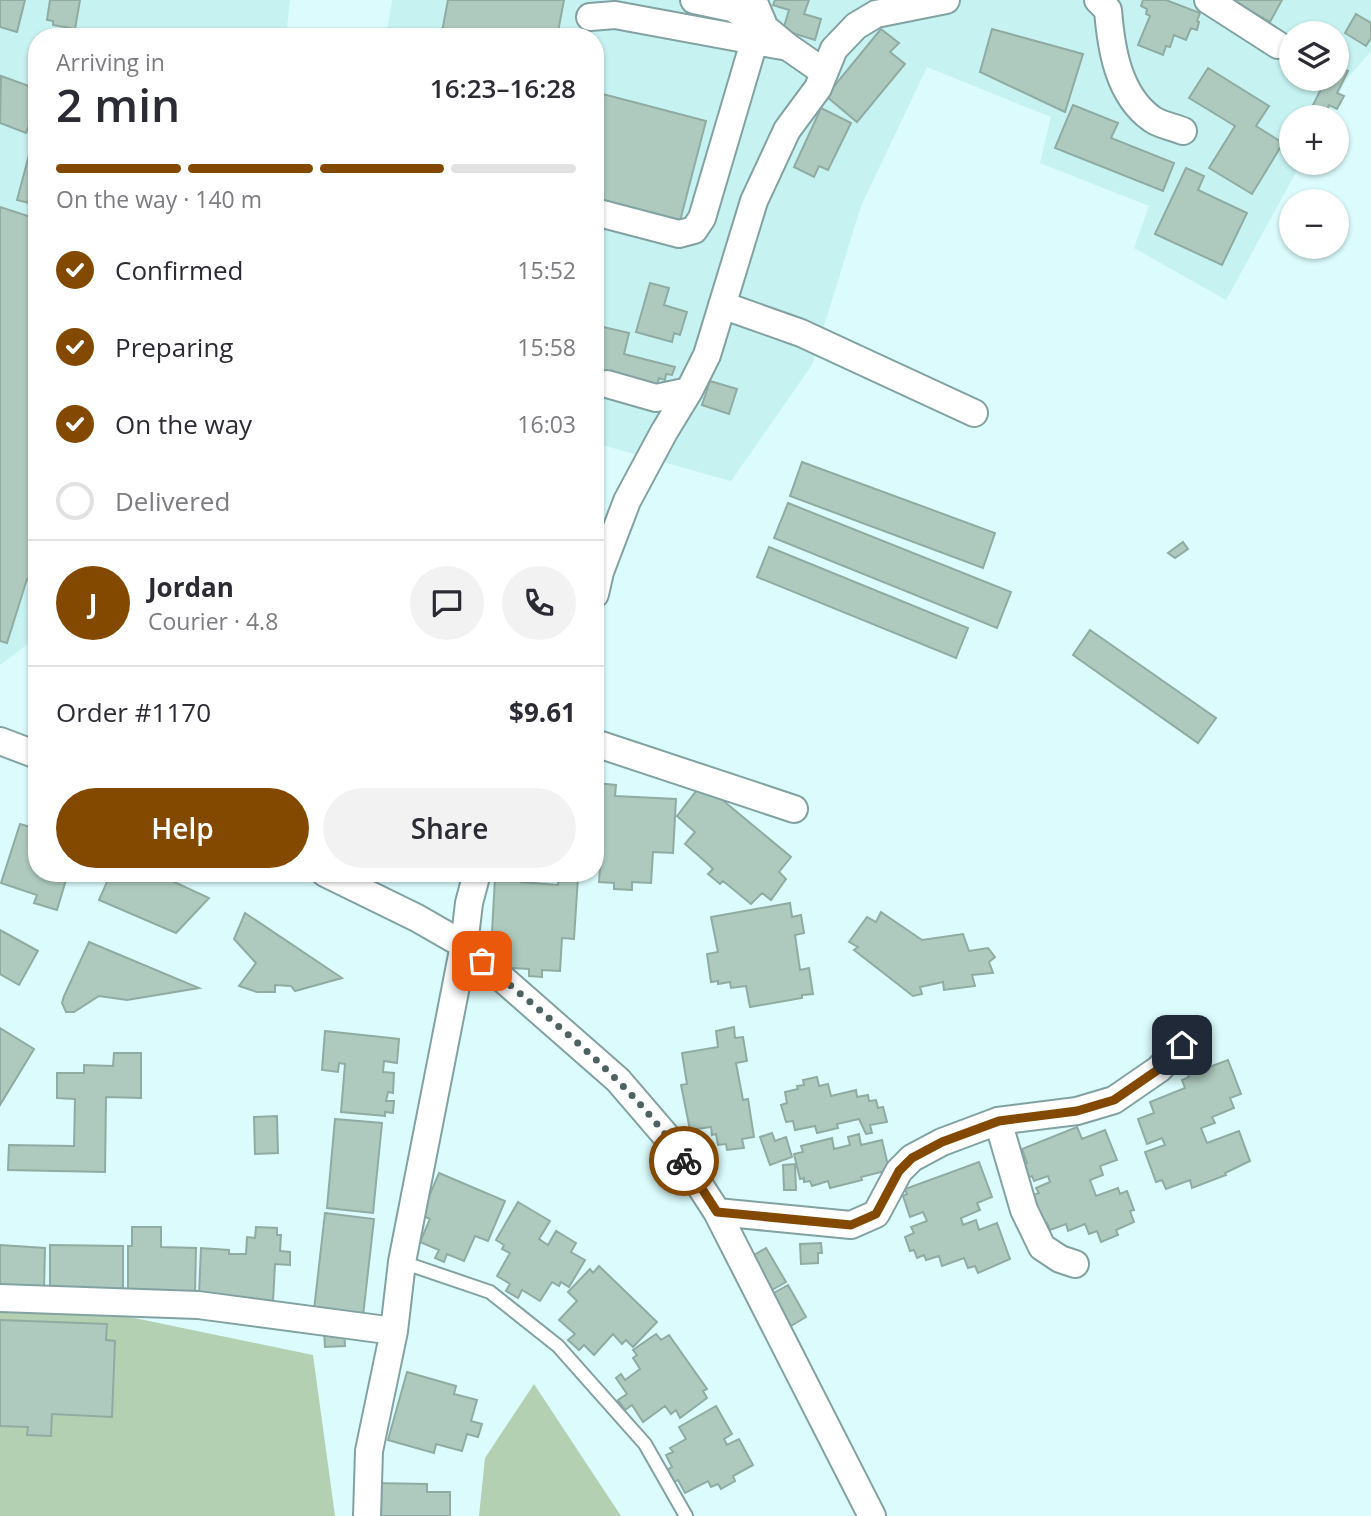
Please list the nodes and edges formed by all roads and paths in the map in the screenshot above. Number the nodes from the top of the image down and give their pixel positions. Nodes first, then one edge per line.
1 (694, 0) edge
2 (753, 0) edge
3 (946, 0) edge
4 (1098, 0) edge
5 (1208, 0) edge
6 (590, 17) dead end
7 (760, 35) junction
8 (1278, 46) dead end
9 (824, 72) junction
10 (1183, 131) dead end
11 (604, 214) edge
12 (722, 305) junction
13 (607, 384) dead end
14 (689, 391) junction
15 (974, 413) dead end
16 (604, 561) edge
17 (0, 741) edge
18 (604, 746) edge
19 (28, 752) edge
20 (794, 808) dead end
21 (344, 882) edge
22 (475, 882) edge
23 (464, 945) junction
24 (1182, 1045) dead end
25 (999, 1121) junction
26 (717, 1212) junction
27 (401, 1262) junction
28 (1076, 1264) dead end
29 (0, 1298) edge
30 (394, 1331) junction
31 (367, 1516) edge
32 (686, 1516) edge
33 (872, 1516) edge

1 - 7 street
2 - 7 street
3 - 9 street
4 - 10 street
5 - 8 street
6 - 7 street
7 - 9 street
7 - 11 street
9 - 12 street
12 - 14 street
12 - 15 street
13 - 14 street
14 - 16 street
17 - 19 street
18 - 20 street
21 - 23 street
22 - 23 street
23 - 26 street
23 - 27 street
24 - 25 street
25 - 26 street
25 - 28 street
26 - 33 street
27 - 30 street
27 - 32 lane
29 - 30 street
30 - 31 street

